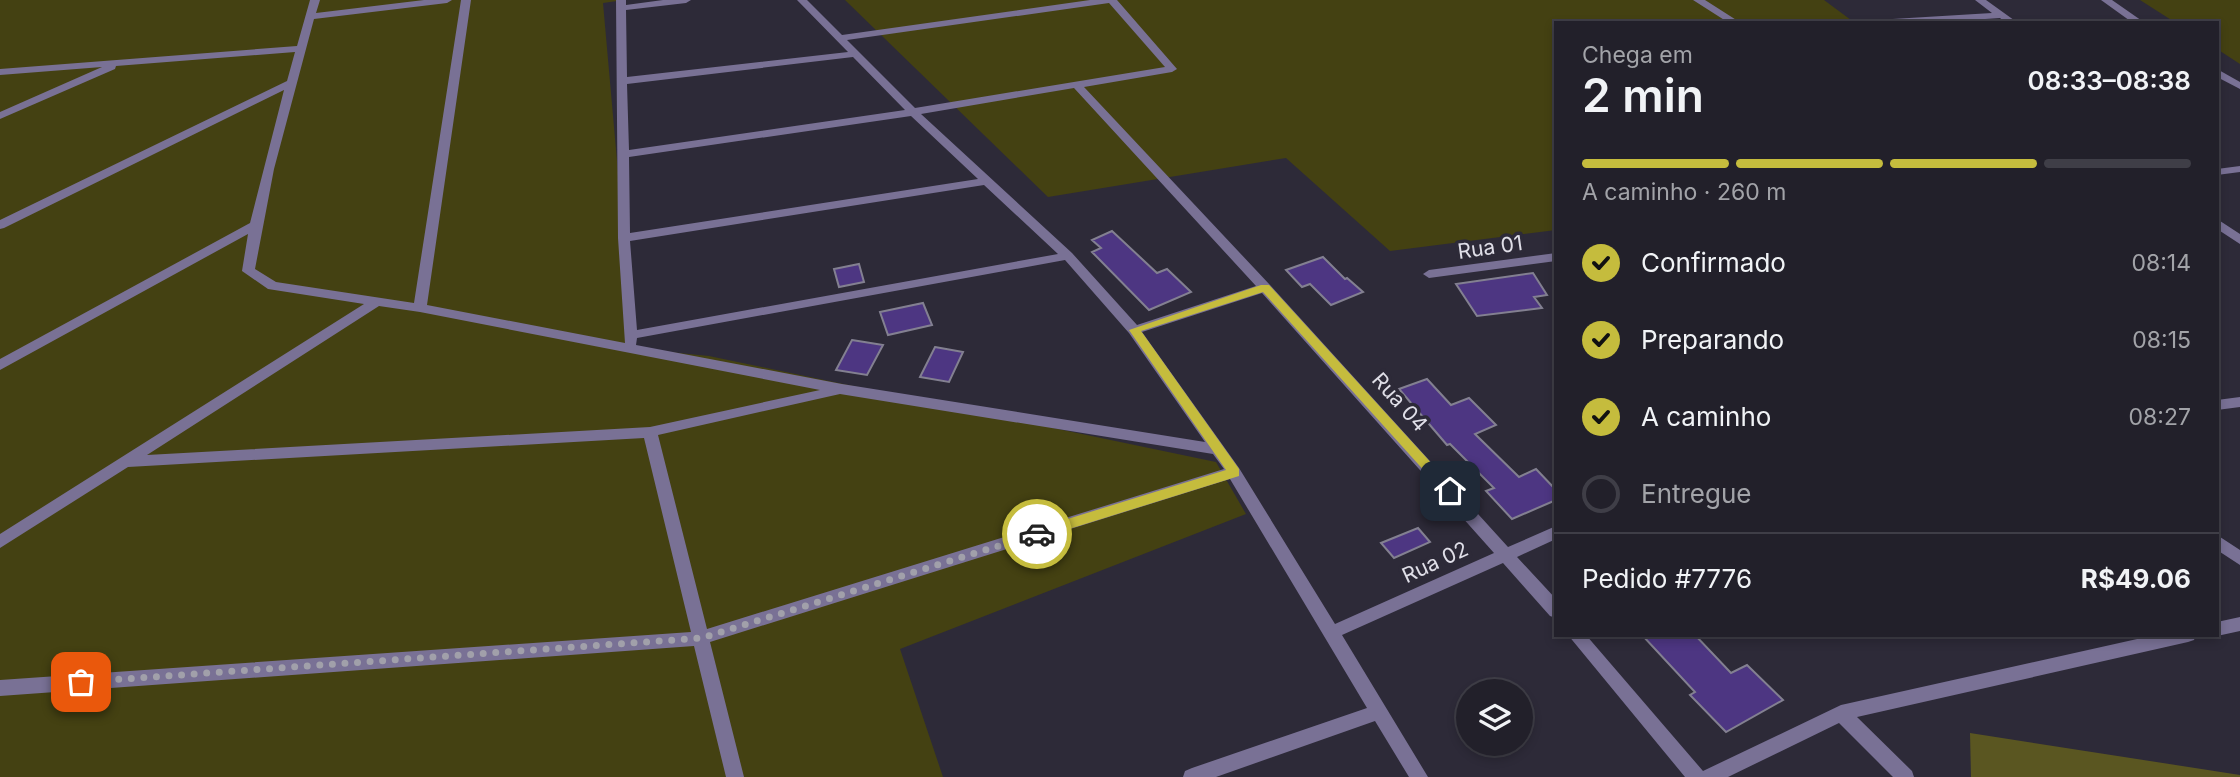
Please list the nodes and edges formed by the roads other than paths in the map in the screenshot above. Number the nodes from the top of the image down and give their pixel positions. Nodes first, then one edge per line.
1 (315, 0) edge
2 (447, 0) edge
3 (466, 0) edge
4 (687, 0) edge
5 (802, 0) edge
6 (1111, 0) edge
7 (1698, 0) edge
8 (1980, 0) edge
9 (2106, 0) edge
10 (621, 4) edge
11 (2002, 15) junction
12 (310, 17) junction
13 (1733, 21) edge
14 (1908, 21) edge
15 (2010, 21) edge
16 (2137, 21) edge
17 (840, 38) junction
18 (301, 50) junction
19 (855, 54) junction
20 (122, 63) junction
21 (0, 72) edge
22 (2219, 73) edge
23 (622, 81) junction
24 (290, 83) junction
25 (1077, 86) junction
26 (2240, 86) edge
27 (913, 112) junction
28 (0, 116) edge
29 (625, 154) junction
30 (2240, 169) edge
31 (2219, 172) edge
32 (986, 181) junction
33 (2219, 224) edge
34 (0, 225) edge
35 (254, 226) junction
36 (624, 238) junction
37 (2240, 240) edge
38 (1068, 256) junction
39 (1554, 257) edge
40 (1429, 274) dead end
41 (1265, 288) junction
42 (374, 303) junction
43 (421, 308) junction
44 (1134, 330) junction
45 (631, 341) junction
46 (0, 365) edge
47 (842, 389) junction
48 (2240, 403) edge
49 (2219, 405) edge
50 (650, 432) junction
51 (1216, 449) junction
52 (124, 462) junction
53 (1234, 472) junction
54 (1554, 533) edge
55 (3, 537) edge
56 (2219, 543) edge
57 (1506, 552) junction
58 (2240, 559) edge
59 (1554, 609) edge
60 (2240, 624) edge
61 (2219, 629) edge
62 (1333, 632) junction
63 (1578, 637) edge
64 (2179, 637) edge
65 (702, 638) junction
66 (0, 688) edge
67 (1380, 711) junction
68 (1841, 713) junction
69 (735, 777) edge
70 (1192, 777) edge
71 (1419, 777) edge
72 (1697, 777) edge
73 (1709, 777) edge
74 (1905, 777) edge

1 - 12 street
2 - 12 street
3 - 43 street
4 - 10 street
5 - 17 street
6 - 17 street
6 - 25 street
7 - 13 street
8 - 11 street
9 - 16 street
10 - 23 street
11 - 14 street
11 - 15 street
12 - 18 street
17 - 19 street
18 - 20 street
18 - 24 street
19 - 23 street
19 - 27 street
20 - 21 street
20 - 28 street
22 - 26 street
23 - 29 street
24 - 34 street
24 - 35 street
25 - 27 street
25 - 41 street, Rua 04
27 - 29 street
27 - 32 street
29 - 36 street
30 - 31 street
32 - 36 street
32 - 38 street
33 - 37 street
35 - 42 street
35 - 46 street
36 - 45 street
38 - 44 street
38 - 45 street
39 - 40 street, Rua 01
41 - 44 street
41 - 57 street, Rua 04
42 - 43 street
42 - 52 street
43 - 45 street
44 - 51 street
45 - 47 street
47 - 50 street
47 - 51 street
48 - 49 street
50 - 52 street
50 - 65 street
51 - 53 street
52 - 55 street
53 - 62 street
53 - 65 street
54 - 57 street, Rua 02
56 - 58 street
57 - 59 street, Rua 04
57 - 62 street, Rua 02
60 - 61 street
62 - 67 street
63 - 72 street
64 - 68 street
65 - 66 street
65 - 69 street
67 - 70 street
67 - 71 street
68 - 73 street
68 - 74 street

